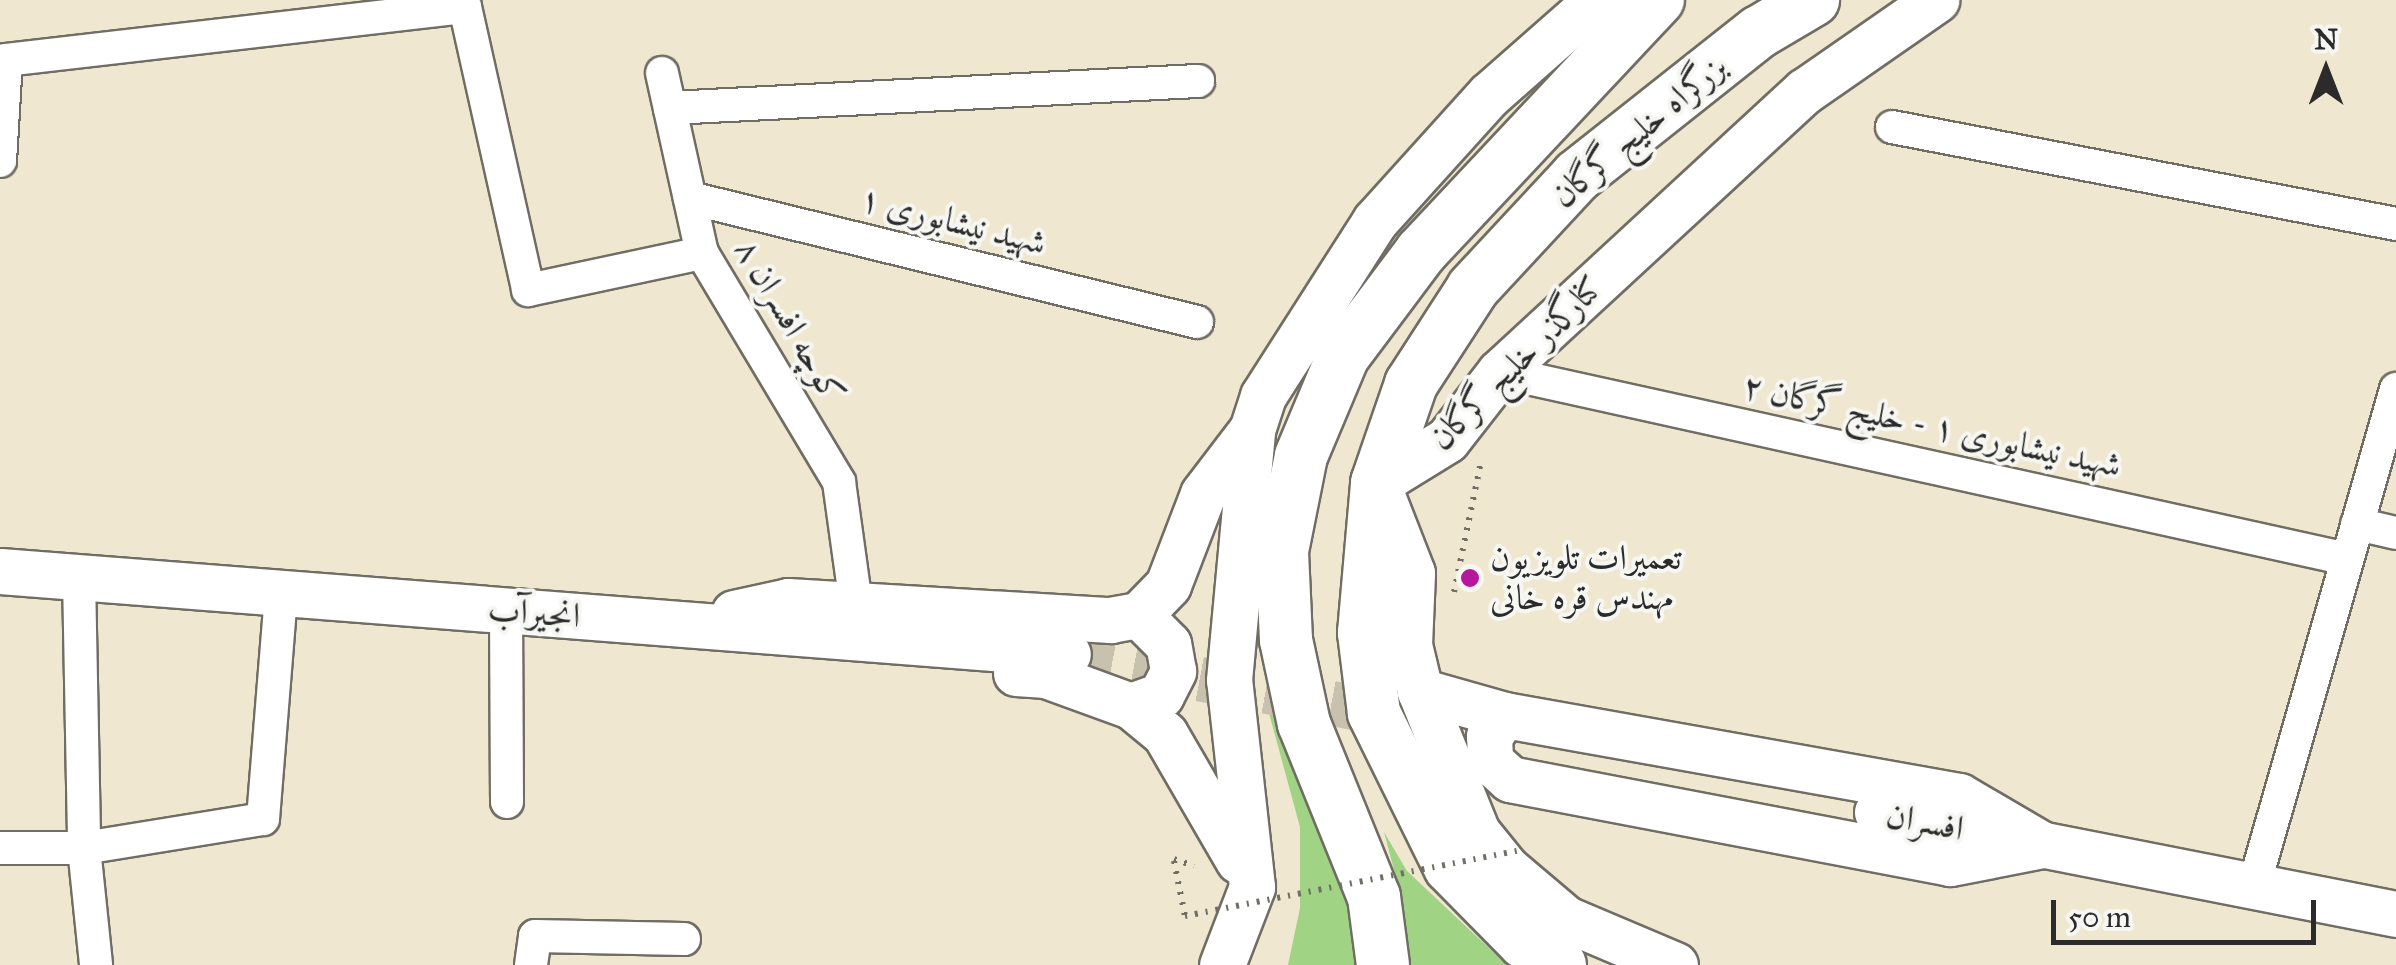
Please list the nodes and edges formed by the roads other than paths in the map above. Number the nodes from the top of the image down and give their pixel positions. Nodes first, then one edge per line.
1 (1608, 0) edge
2 (1658, 0) edge
3 (1813, 0) edge
4 (1936, 0) edge
5 (662, 73) dead end
6 (1198, 81) dead end
7 (670, 108) junction
8 (1892, 126) dead end
9 (0, 161) edge
10 (690, 198) junction
11 (2396, 224) edge
12 (702, 253) junction
13 (1197, 322) dead end
14 (1500, 372) junction
15 (2396, 389) edge
16 (1252, 430) junction
17 (1377, 483) junction
18 (2358, 524) junction
19 (2396, 534) edge
20 (2348, 559) junction
21 (0, 572) edge
22 (78, 577) junction
23 (281, 593) junction
24 (856, 605) junction
25 (506, 610) junction
26 (1139, 615) junction
27 (683, 624) junction
28 (1068, 654) tunnel mouth
29 (1420, 691) junction
30 (1130, 706) junction
31 (507, 802) dead end
32 (0, 848) edge
33 (84, 848) junction
34 (1252, 886) junction
35 (2254, 886) junction
36 (2396, 914) edge
37 (684, 940) dead end
38 (96, 965) edge
39 (532, 965) edge
40 (1222, 965) edge
41 (1383, 965) edge
42 (1560, 965) edge
43 (1675, 965) edge

1 - 16 main road
2 - 41 highway, بزرگراه خلیج گرگان
3 - 17 highway, بزرگراه خلیج گرگان
4 - 14 main road, کنارگذر خلیج گرگان
5 - 7 street, کوچه افسران ۸
6 - 7 street
7 - 10 street, کوچه افسران ۸
8 - 11 street
9 - 12 street
10 - 12 street, کوچه افسران ۸
10 - 13 street, شهید نیشابوری ۱
12 - 24 street, کوچه افسران ۸
14 - 17 main road, کنارگذر خلیج گرگان
14 - 20 street, شهید نیشابوری ۱ - خلیج گرگان ۲
15 - 18 street
16 - 26 main road
16 - 34 main road
17 - 29 main road
17 - 42 highway, بزرگراه خلیج گرگان
18 - 19 street
18 - 20 street
20 - 35 street
21 - 22 main road, انجیرآب
22 - 23 main road, انجیرآب
22 - 33 street
23 - 25 main road, انجیرآب
23 - 33 street
24 - 26 main road
24 - 27 main road
25 - 27 main road, انجیرآب
25 - 31 street
26 - 30 main road
27 - 28 main road, انجیرآب
27 - 30 main road
29 - 35 main road, افسران
29 - 43 main road
30 - 34 main road
32 - 33 street
33 - 38 street
34 - 40 main road
35 - 36 main road, افسران
37 - 39 street

